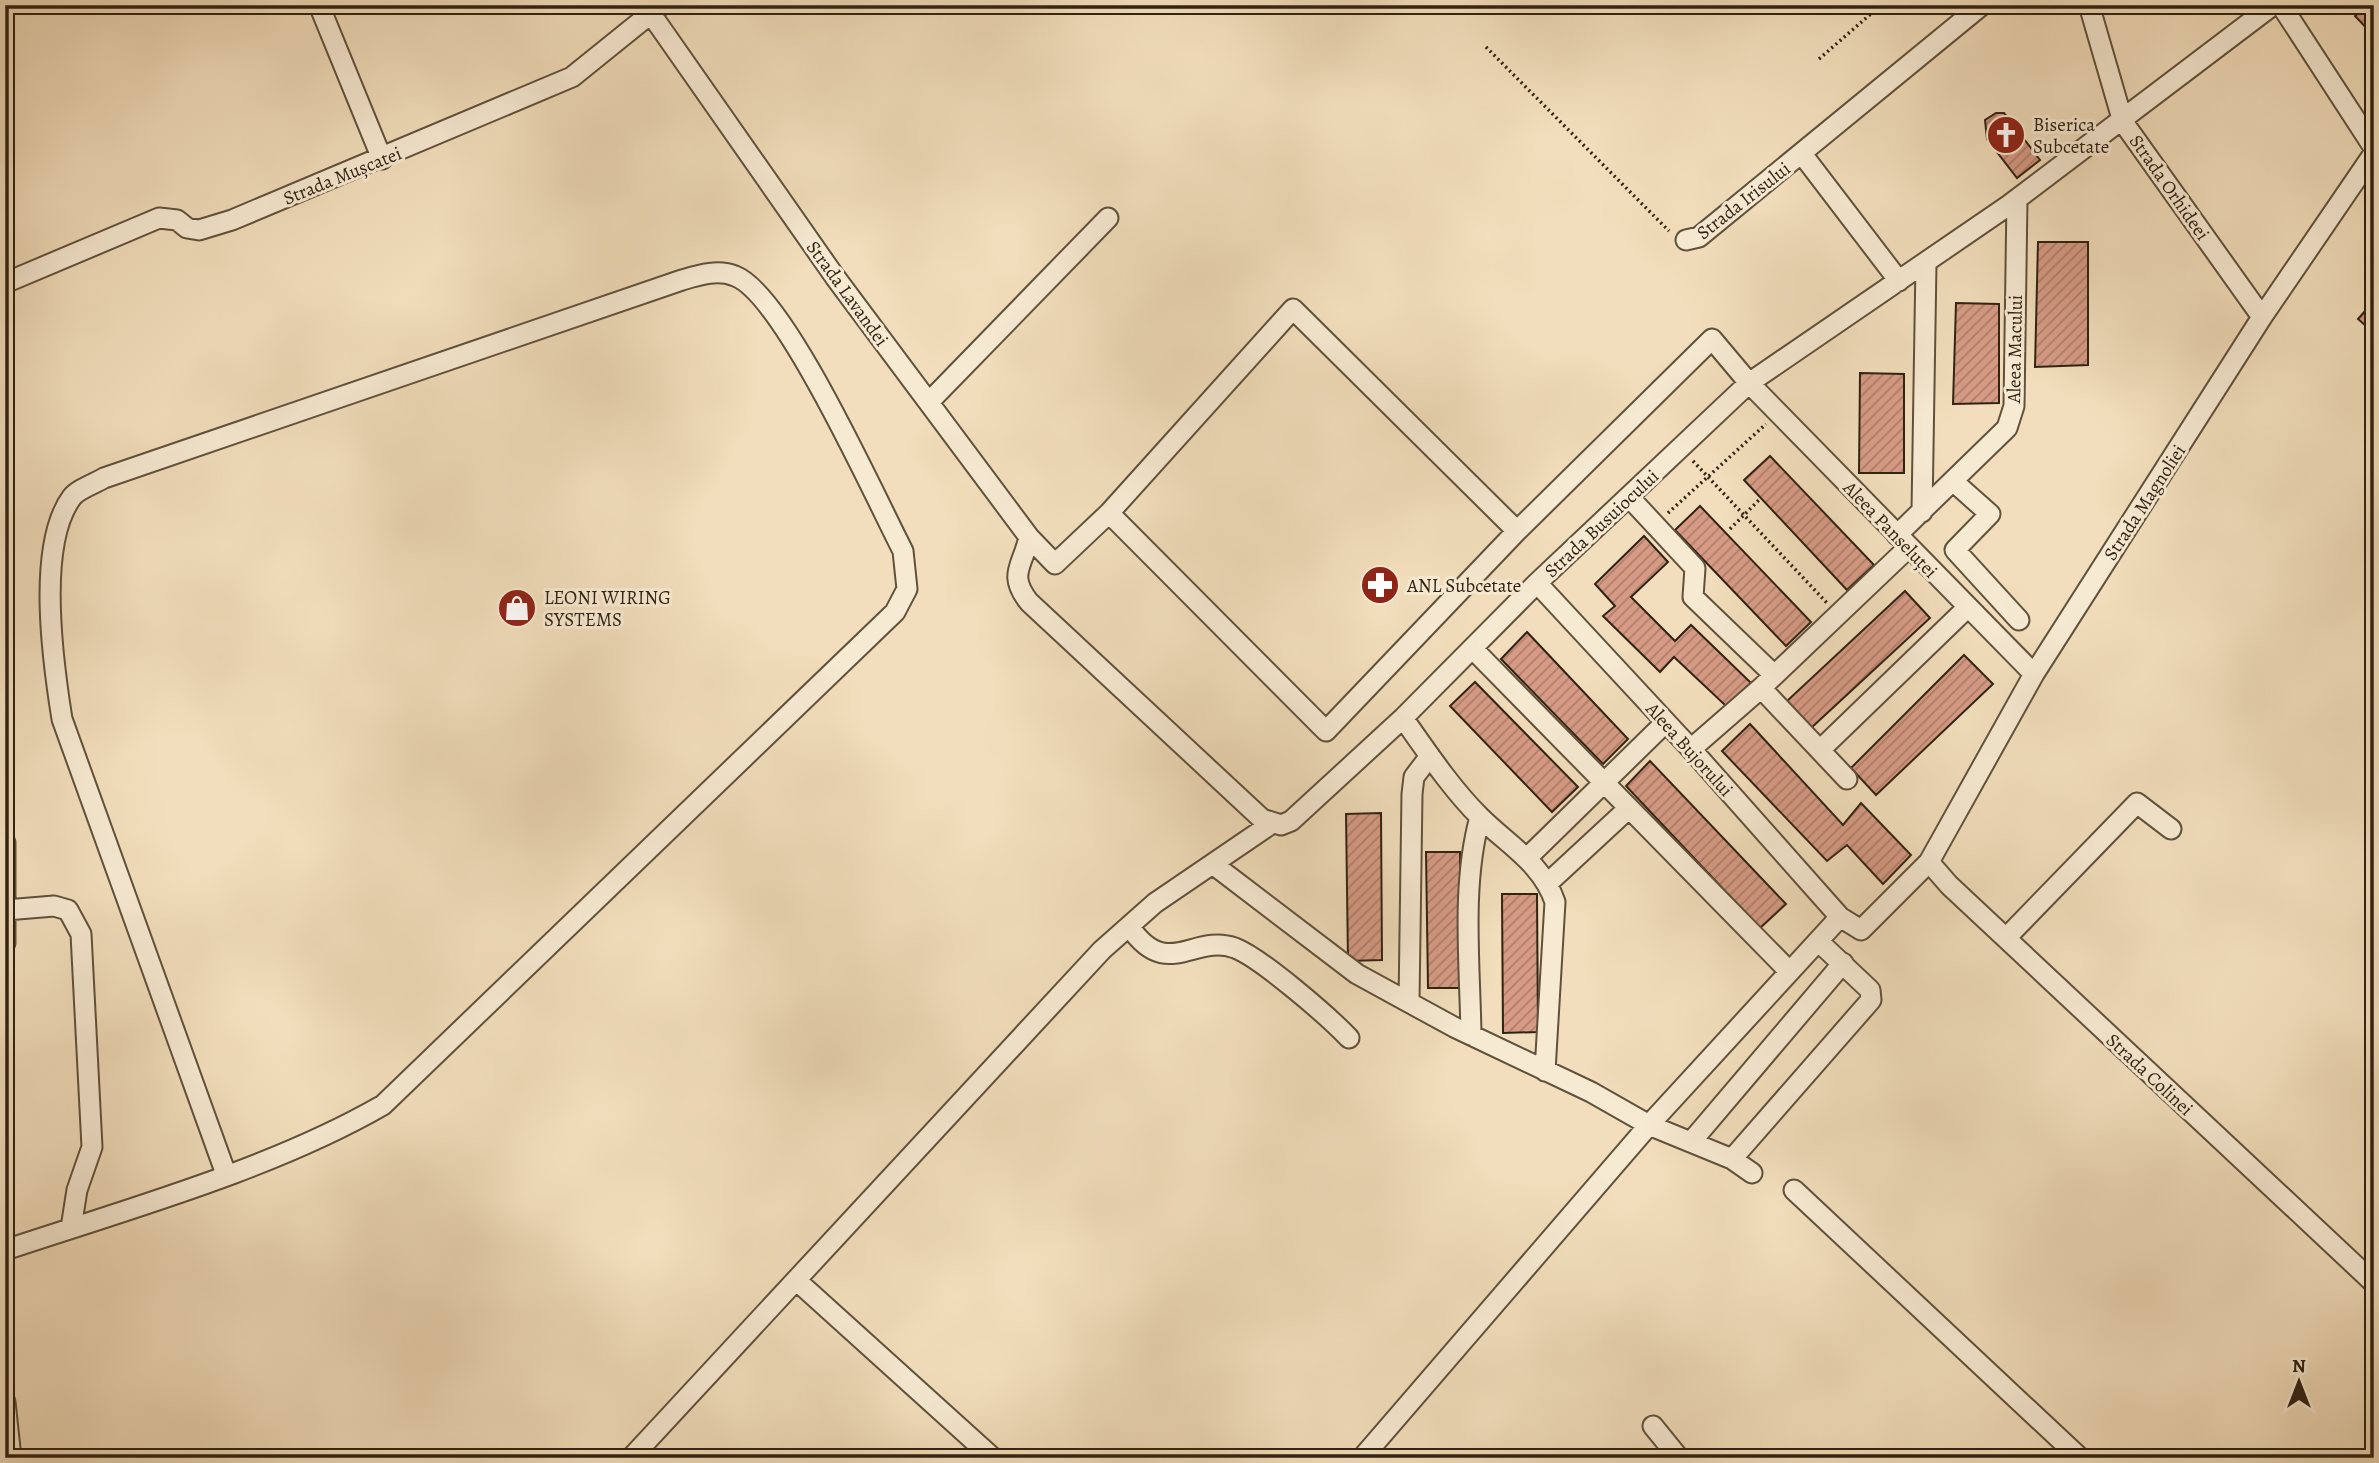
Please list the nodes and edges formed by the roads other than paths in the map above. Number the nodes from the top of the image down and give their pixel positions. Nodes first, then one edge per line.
1 (318, 5) edge
2 (1982, 5) edge
3 (2089, 5) edge
4 (2273, 5) edge
5 (2281, 5) edge
6 (656, 9) edge
7 (2123, 122) junction
8 (2374, 150) edge
9 (1801, 154) junction
10 (382, 159) junction
11 (2017, 199) junction
12 (1108, 218) dead end
13 (1686, 240) road end
14 (1926, 263) junction
15 (1899, 281) junction
16 (5, 283) edge
17 (2262, 317) junction
18 (1749, 383) junction
19 (929, 402) junction
20 (1954, 482) junction
21 (1629, 497) junction
22 (1922, 512) junction
23 (1109, 513) junction
24 (1517, 531) junction
25 (1029, 537) junction
26 (1903, 541) junction
27 (1537, 583) junction
28 (1968, 607) junction
29 (2019, 620) dead end
30 (1473, 649) junction
31 (2034, 674) junction
32 (1768, 682) junction
33 (1403, 718) junction
34 (1666, 722) junction
35 (1691, 749) junction
36 (1820, 750) junction
37 (1430, 756) junction
38 (1847, 779) dead end
39 (1605, 783) junction
40 (1629, 808) junction
41 (1480, 817) junction
42 (1271, 824) junction
43 (2171, 829) dead end
44 (5, 843) edge
45 (1527, 858) junction
46 (1929, 862) junction
47 (1214, 864) junction
48 (6, 882) edge
49 (1548, 883) junction
50 (6, 910) edge
51 (1840, 916) junction
52 (1129, 926) junction
53 (2006, 938) junction
54 (1818, 941) junction
55 (5, 943) edge
56 (1843, 963) junction
57 (1789, 971) junction
58 (1409, 1002) junction
59 (1471, 1035) junction
60 (1349, 1038) dead end
61 (1545, 1072) junction
62 (1649, 1125) junction
63 (1691, 1142) junction
64 (1732, 1159) junction
65 (226, 1174) junction
66 (1752, 1174) dead end
67 (1794, 1190) dead end
68 (71, 1228) junction
69 (5, 1250) edge
70 (796, 1280) junction
71 (2374, 1283) edge
72 (5, 1402) edge
73 (1653, 1426) dead end
74 (7, 1427) edge
75 (11, 1458) edge
76 (631, 1458) edge
77 (993, 1458) edge
78 (1362, 1458) edge
79 (1679, 1458) edge
80 (2080, 1458) edge

1 - 10 street
2 - 9 street, Strada Irisului
3 - 7 street, Strada Orhideei
4 - 7 street, Strada Busuiocului
5 - 8 street
6 - 10 street, Strada Mușcatei
6 - 19 street, Strada Lavandei
7 - 11 street, Strada Busuiocului
7 - 17 street, Strada Orhideei
8 - 17 street, Strada Magnoliei
9 - 13 street, Strada Irisului
9 - 15 street
10 - 16 street, Strada Mușcatei
11 - 14 street, Strada Busuiocului
11 - 20 street, Aleea Macului
12 - 19 street
14 - 15 street, Strada Busuiocului
14 - 22 street
15 - 18 street, Strada Busuiocului
17 - 31 street, Strada Magnoliei
18 - 21 street, Strada Busuiocului
18 - 24 street, Aleea Panseluței
18 - 26 street, Aleea Panseluței
19 - 25 street, Strada Lavandei
20 - 22 street, Aleea Macului
20 - 29 street
21 - 27 street, Strada Busuiocului
21 - 32 street
22 - 26 street, Aleea Macului
23 - 24 street
23 - 24 street
23 - 25 street, Strada Lavandei
25 - 42 street
26 - 28 street, Aleea Panseluței
26 - 32 street, Aleea Macului
27 - 30 street, Strada Busuiocului
27 - 34 street, Aleea Bujorului
28 - 31 street, Aleea Panseluței
28 - 36 street
30 - 33 street, Strada Busuiocului
30 - 39 street
31 - 46 street, Strada Magnoliei
32 - 35 street, Aleea Macului
32 - 36 street
33 - 37 street
33 - 42 street, Strada Busuiocului
34 - 35 street, Aleea Bujorului
34 - 39 street
35 - 51 street, Aleea Bujorului
36 - 38 street
37 - 41 street
37 - 58 street
39 - 40 street
39 - 45 street
40 - 49 street
40 - 57 street
41 - 45 street
41 - 59 street
42 - 47 street, Strada Busuiocului
43 - 53 street
44 - 48 street
45 - 49 street
46 - 51 street, Strada Magnoliei
46 - 53 street, Strada Colinei
47 - 52 street, Strada Busuiocului
47 - 58 street
48 - 50 street
49 - 61 street
50 - 55 street
50 - 68 street
51 - 54 street
52 - 60 street
52 - 70 street, Strada Busuiocului
53 - 71 street, Strada Colinei
54 - 56 street
54 - 57 street
56 - 63 street
56 - 64 street
57 - 62 street
58 - 59 street
59 - 61 street
61 - 62 street
62 - 63 street
62 - 78 street
63 - 64 street
64 - 66 street
65 - 65 street
65 - 68 street
67 - 80 street
68 - 69 street
70 - 76 street, Strada Busuiocului
70 - 77 street
72 - 74 street
73 - 79 street
74 - 75 street

